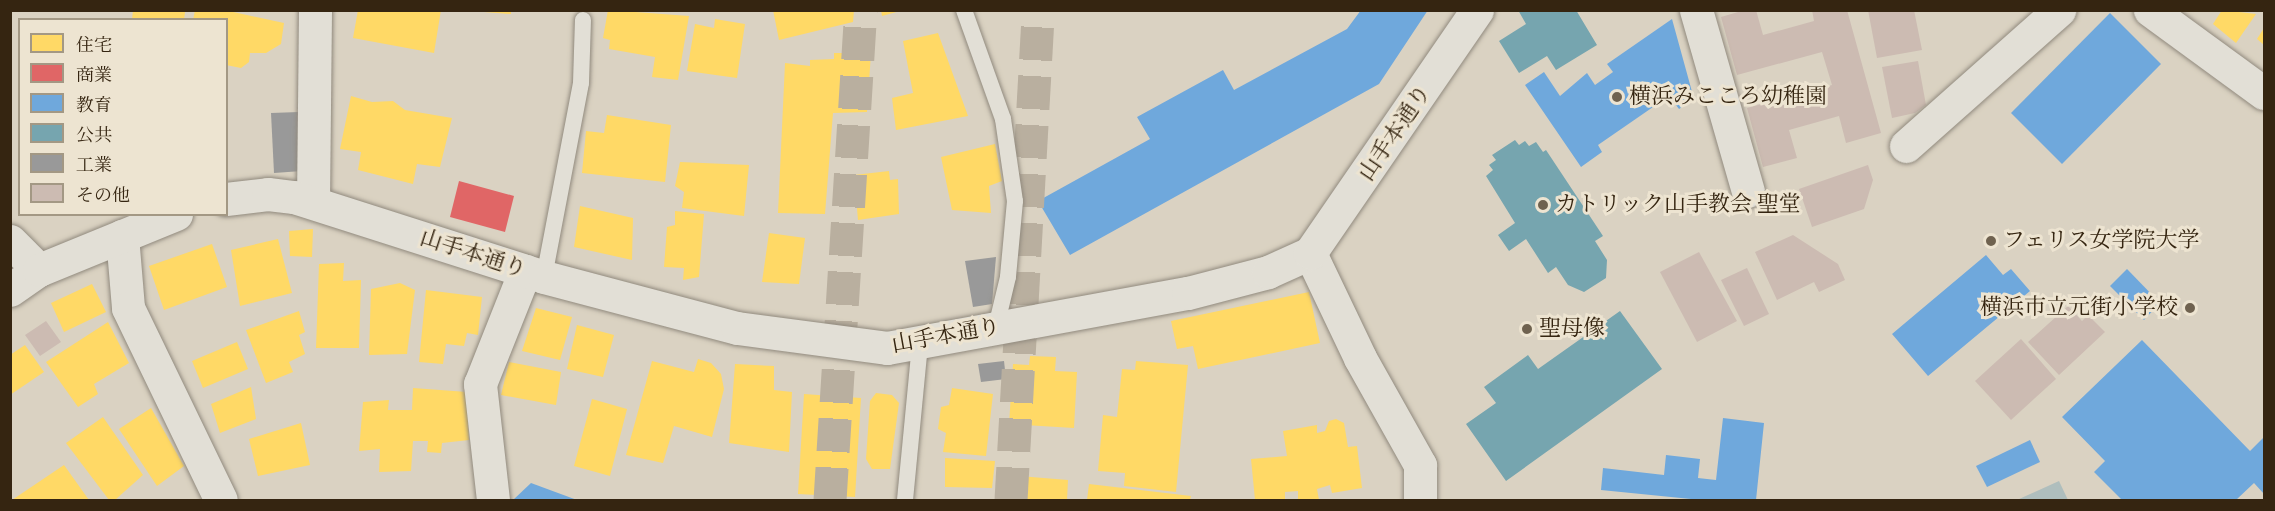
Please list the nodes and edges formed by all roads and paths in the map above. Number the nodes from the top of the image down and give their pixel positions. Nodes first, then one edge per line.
1 (315, 10) edge
2 (964, 10) edge
3 (1477, 10) edge
4 (1696, 10) edge
5 (2059, 10) edge
6 (2150, 10) edge
7 (584, 20) dead end
8 (2265, 93) edge
9 (1905, 146) dead end
10 (1748, 191) dead end
11 (228, 199) edge
12 (313, 202) junction
13 (171, 216) edge
14 (122, 236) junction
15 (10, 241) edge
16 (1310, 253) junction
17 (39, 270) junction
18 (535, 274) junction
19 (10, 290) edge
20 (996, 327) junction
21 (920, 343) junction
22 (1419, 465) junction
23 (221, 501) edge
24 (493, 501) edge
25 (905, 501) edge
26 (1420, 501) edge
27 (1442, 501) edge

1 - 12 street
2 - 20 lane
3 - 16 street, 山手本通り
4 - 10 street
5 - 9 street
6 - 8 street
7 - 18 lane
11 - 12 street, 山手本通り
12 - 18 street, 山手本通り
13 - 14 street
14 - 17 street
14 - 23 street
15 - 17 street
16 - 20 street, 山手本通り
16 - 22 street
17 - 19 street
18 - 21 street, 山手本通り
18 - 24 street
20 - 21 street, 山手本通り
21 - 25 lane
22 - 26 street
22 - 27 street

